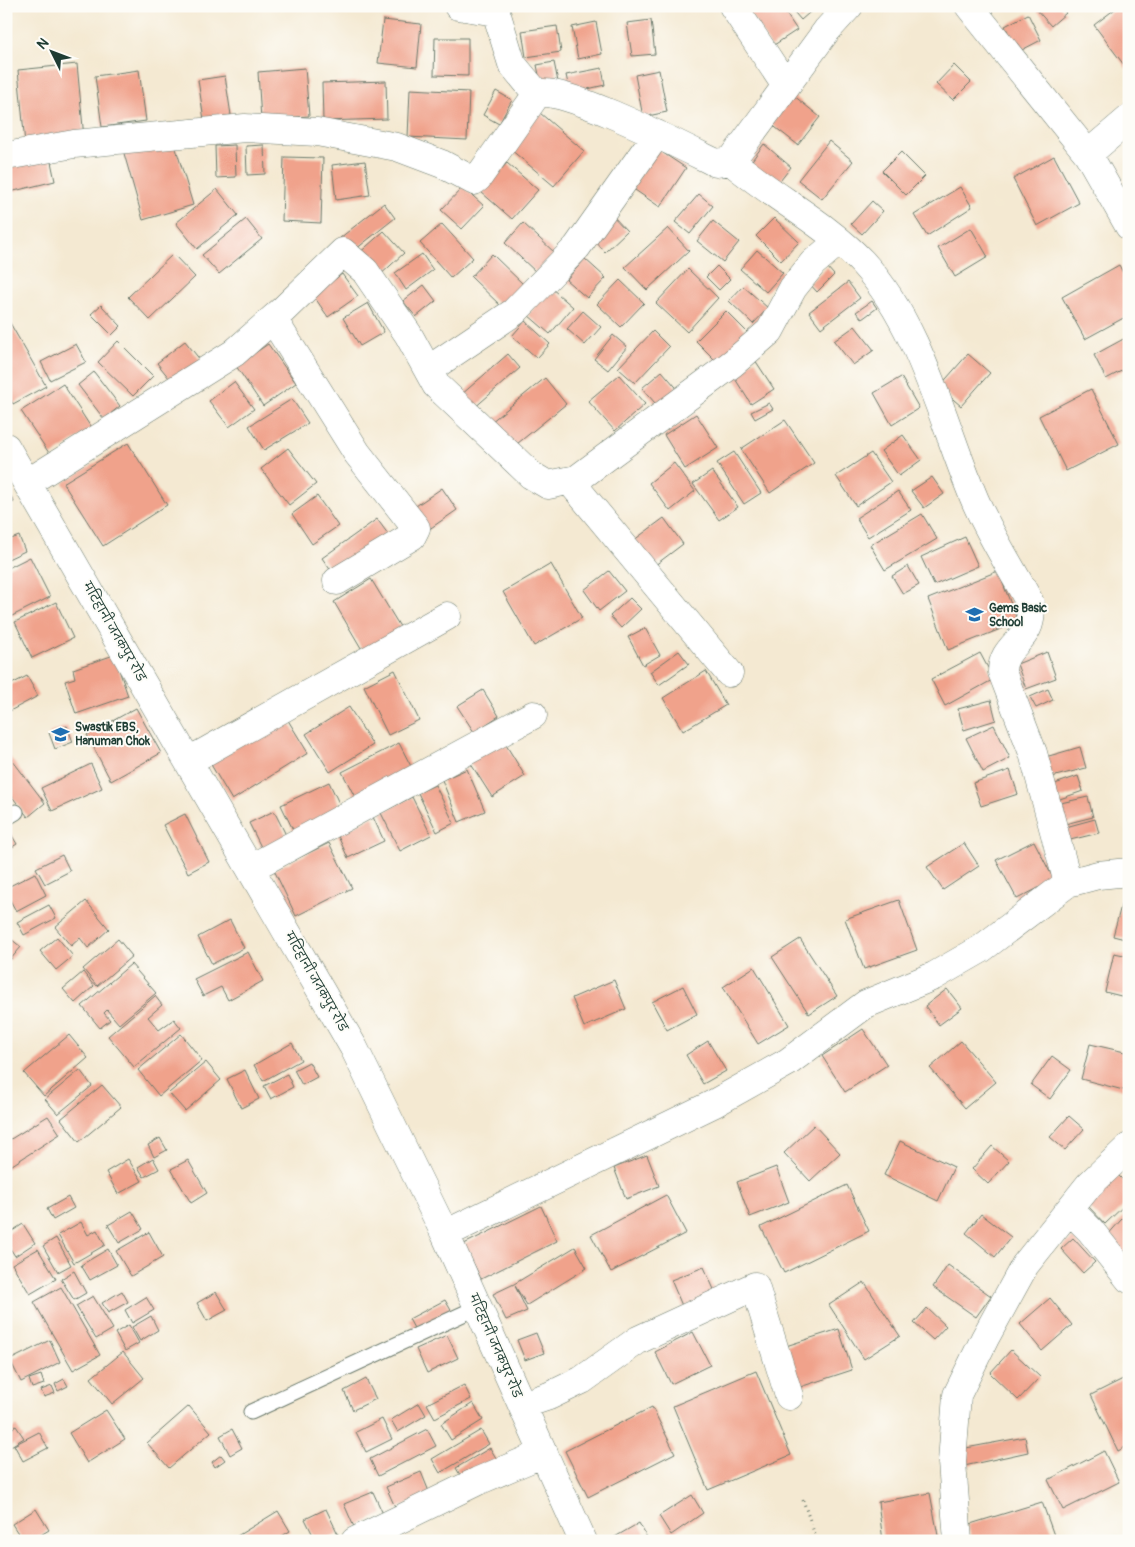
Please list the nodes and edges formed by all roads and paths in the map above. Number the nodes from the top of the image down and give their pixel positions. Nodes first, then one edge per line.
1 (458, 6) edge
2 (733, 6) edge
3 (849, 6) edge
4 (969, 6) edge
5 (786, 86) junction
6 (537, 94) junction
7 (1129, 119) edge
8 (657, 134) junction
9 (1088, 154) junction
10 (6, 156) edge
11 (731, 161) junction
12 (1129, 226) edge
13 (839, 240) junction
14 (273, 318) junction
15 (428, 370) junction
16 (6, 447) edge
17 (570, 481) junction
18 (27, 483) junction
19 (337, 581) dead end
20 (447, 616) dead end
21 (729, 673) dead end
22 (533, 714) dead end
23 (189, 761) junction
24 (251, 868) junction
25 (1129, 872) edge
26 (1068, 883) junction
27 (1129, 1147) edge
28 (1070, 1210) junction
29 (446, 1234) junction
30 (1129, 1279) edge
31 (478, 1307) junction
32 (789, 1396) dead end
33 (522, 1406) junction
34 (251, 1412) dead end
35 (544, 1453) junction
36 (803, 1500) dead end
37 (355, 1541) edge
38 (583, 1541) edge
39 (818, 1541) edge
40 (958, 1541) edge

1 - 6 street
2 - 5 street
3 - 5 street
4 - 9 street
5 - 11 street
6 - 8 street
6 - 10 street
7 - 9 street
8 - 11 street
8 - 15 street
9 - 12 street
11 - 13 street
13 - 17 street
13 - 26 street
14 - 15 street
14 - 18 street
14 - 19 street
15 - 17 street
16 - 18 street, मटिहानी जनकपुर रोड
17 - 21 street
18 - 23 street, मटिहानी जनकपुर रोड
20 - 23 street
22 - 24 street
23 - 24 street, मटिहानी जनकपुर रोड
24 - 29 street, मटिहानी जनकपुर रोड
25 - 26 street
26 - 29 street
27 - 28 street
28 - 30 street
28 - 40 street
29 - 31 street, मटिहानी जनकपुर रोड
31 - 33 street, मटिहानी जनकपुर रोड
31 - 34 lane
32 - 33 street
33 - 35 street, मटिहानी जनकपुर रोड
35 - 37 street
35 - 38 street, मटिहानी जनकपुर रोड
36 - 39 path

